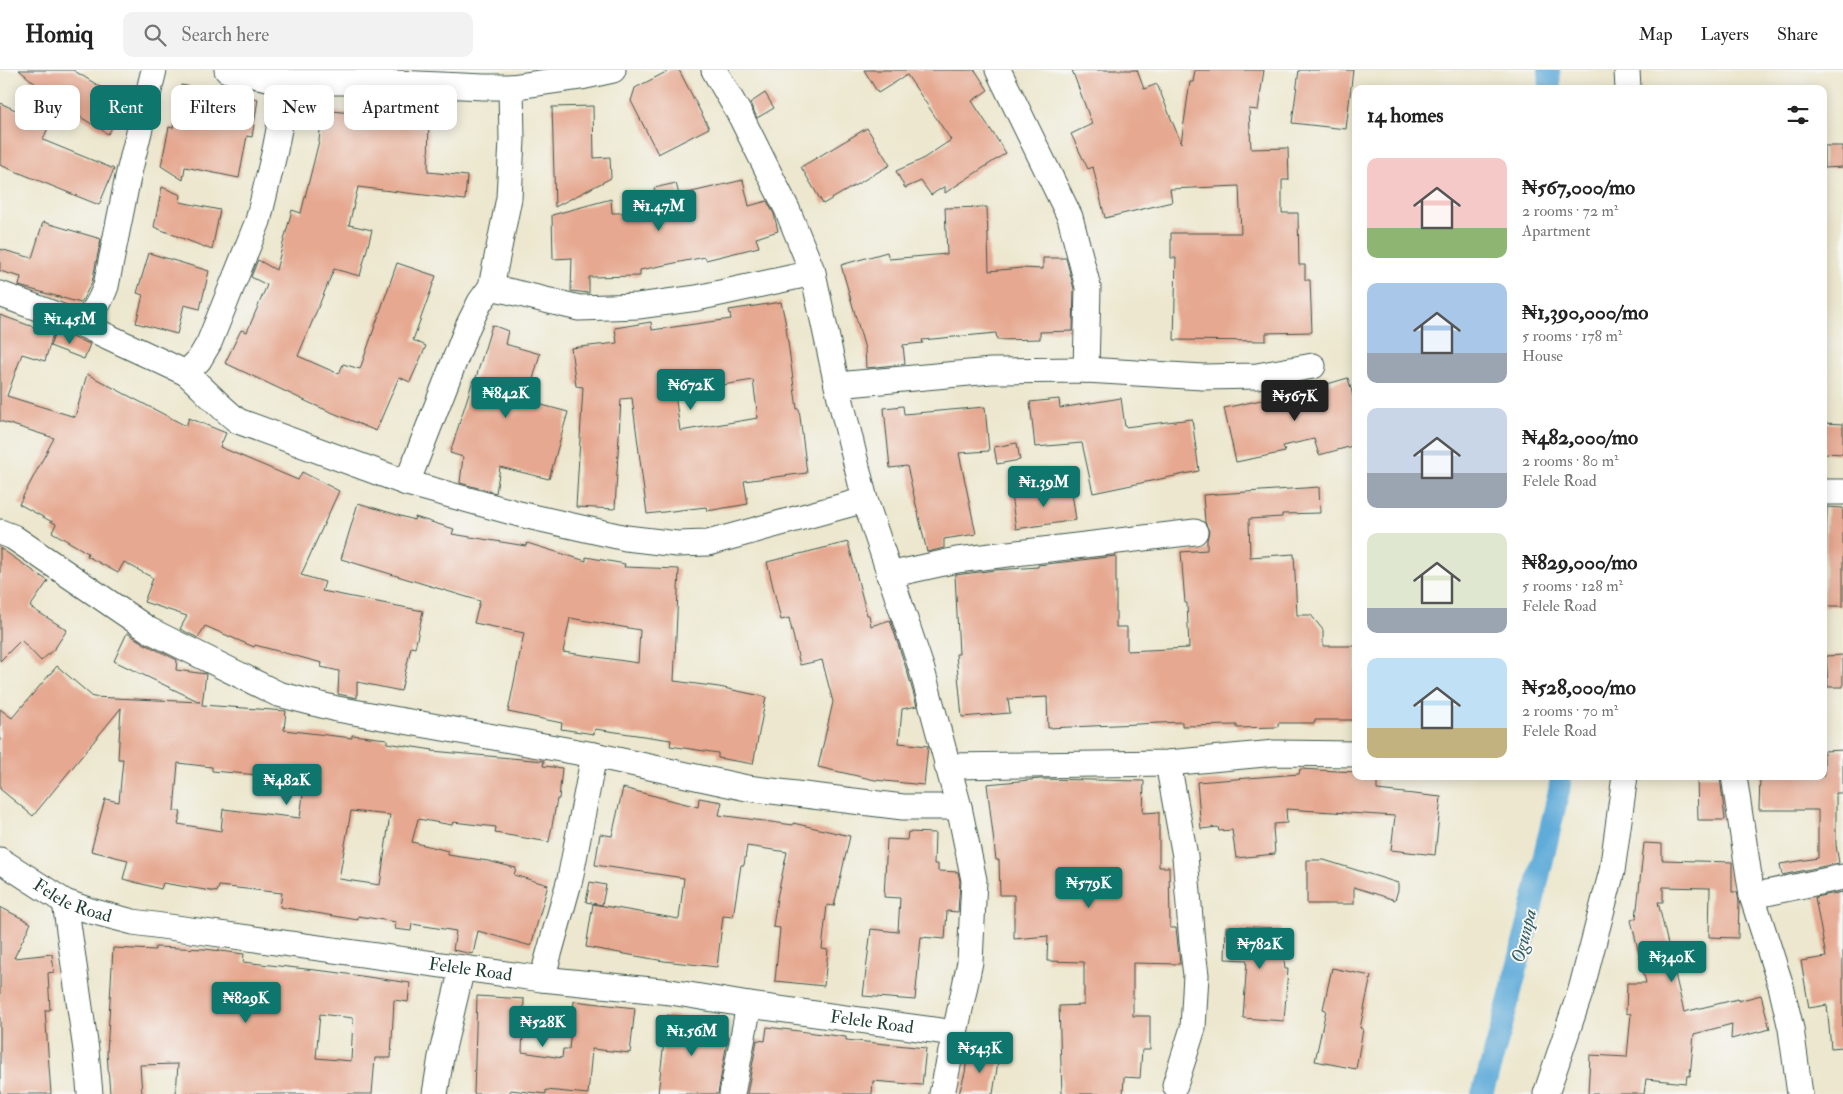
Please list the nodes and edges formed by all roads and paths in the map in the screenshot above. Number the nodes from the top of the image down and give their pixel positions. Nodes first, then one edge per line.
1 (154, 70) edge
2 (227, 70) edge
3 (613, 70) edge
4 (714, 70) edge
5 (998, 70) edge
6 (1627, 70) edge
7 (288, 82) junction
8 (1628, 85) edge
9 (511, 87) junction
10 (813, 273) junction
11 (491, 287) junction
12 (0, 294) edge
13 (81, 324) junction
14 (1313, 366) dead end
15 (1086, 370) junction
16 (186, 373) junction
17 (837, 385) junction
18 (407, 483) junction
19 (1827, 492) edge
20 (1843, 492) edge
21 (865, 500) junction
22 (0, 532) edge
23 (1195, 532) dead end
24 (889, 575) junction
25 (1352, 754) edge
26 (594, 755) junction
27 (1168, 763) junction
28 (947, 766) junction
29 (1623, 780) edge
30 (1735, 780) edge
31 (959, 807) junction
32 (0, 860) edge
33 (1843, 877) edge
34 (1752, 896) junction
35 (65, 902) junction
36 (462, 968) junction
37 (542, 979) junction
38 (749, 1005) junction
39 (955, 1033) junction
40 (1175, 1085) dead end
41 (90, 1094) edge
42 (435, 1094) edge
43 (732, 1094) edge
44 (942, 1094) edge
45 (1546, 1094) edge
46 (1800, 1094) edge

1 - 13 street
2 - 7 street
3 - 9 street
4 - 10 street
5 - 15 street
6 - 8 street
7 - 9 street
7 - 16 street
9 - 11 street
10 - 11 street
10 - 17 street
11 - 18 street
12 - 13 street
13 - 16 street
14 - 15 street
15 - 17 street
16 - 18 street
17 - 21 street
18 - 21 street
19 - 20 street
21 - 24 street
22 - 26 street
23 - 24 street
24 - 28 street
25 - 27 street
26 - 31 street
26 - 37 street
27 - 28 street
27 - 40 street
28 - 31 street
29 - 45 street
30 - 34 street
31 - 39 street
32 - 35 street, Felele Road
33 - 34 street
34 - 46 street
35 - 36 street, Felele Road
35 - 41 street
36 - 37 street, Felele Road
36 - 42 street
37 - 38 street, Felele Road
38 - 39 street, Felele Road
38 - 43 street
39 - 44 street

